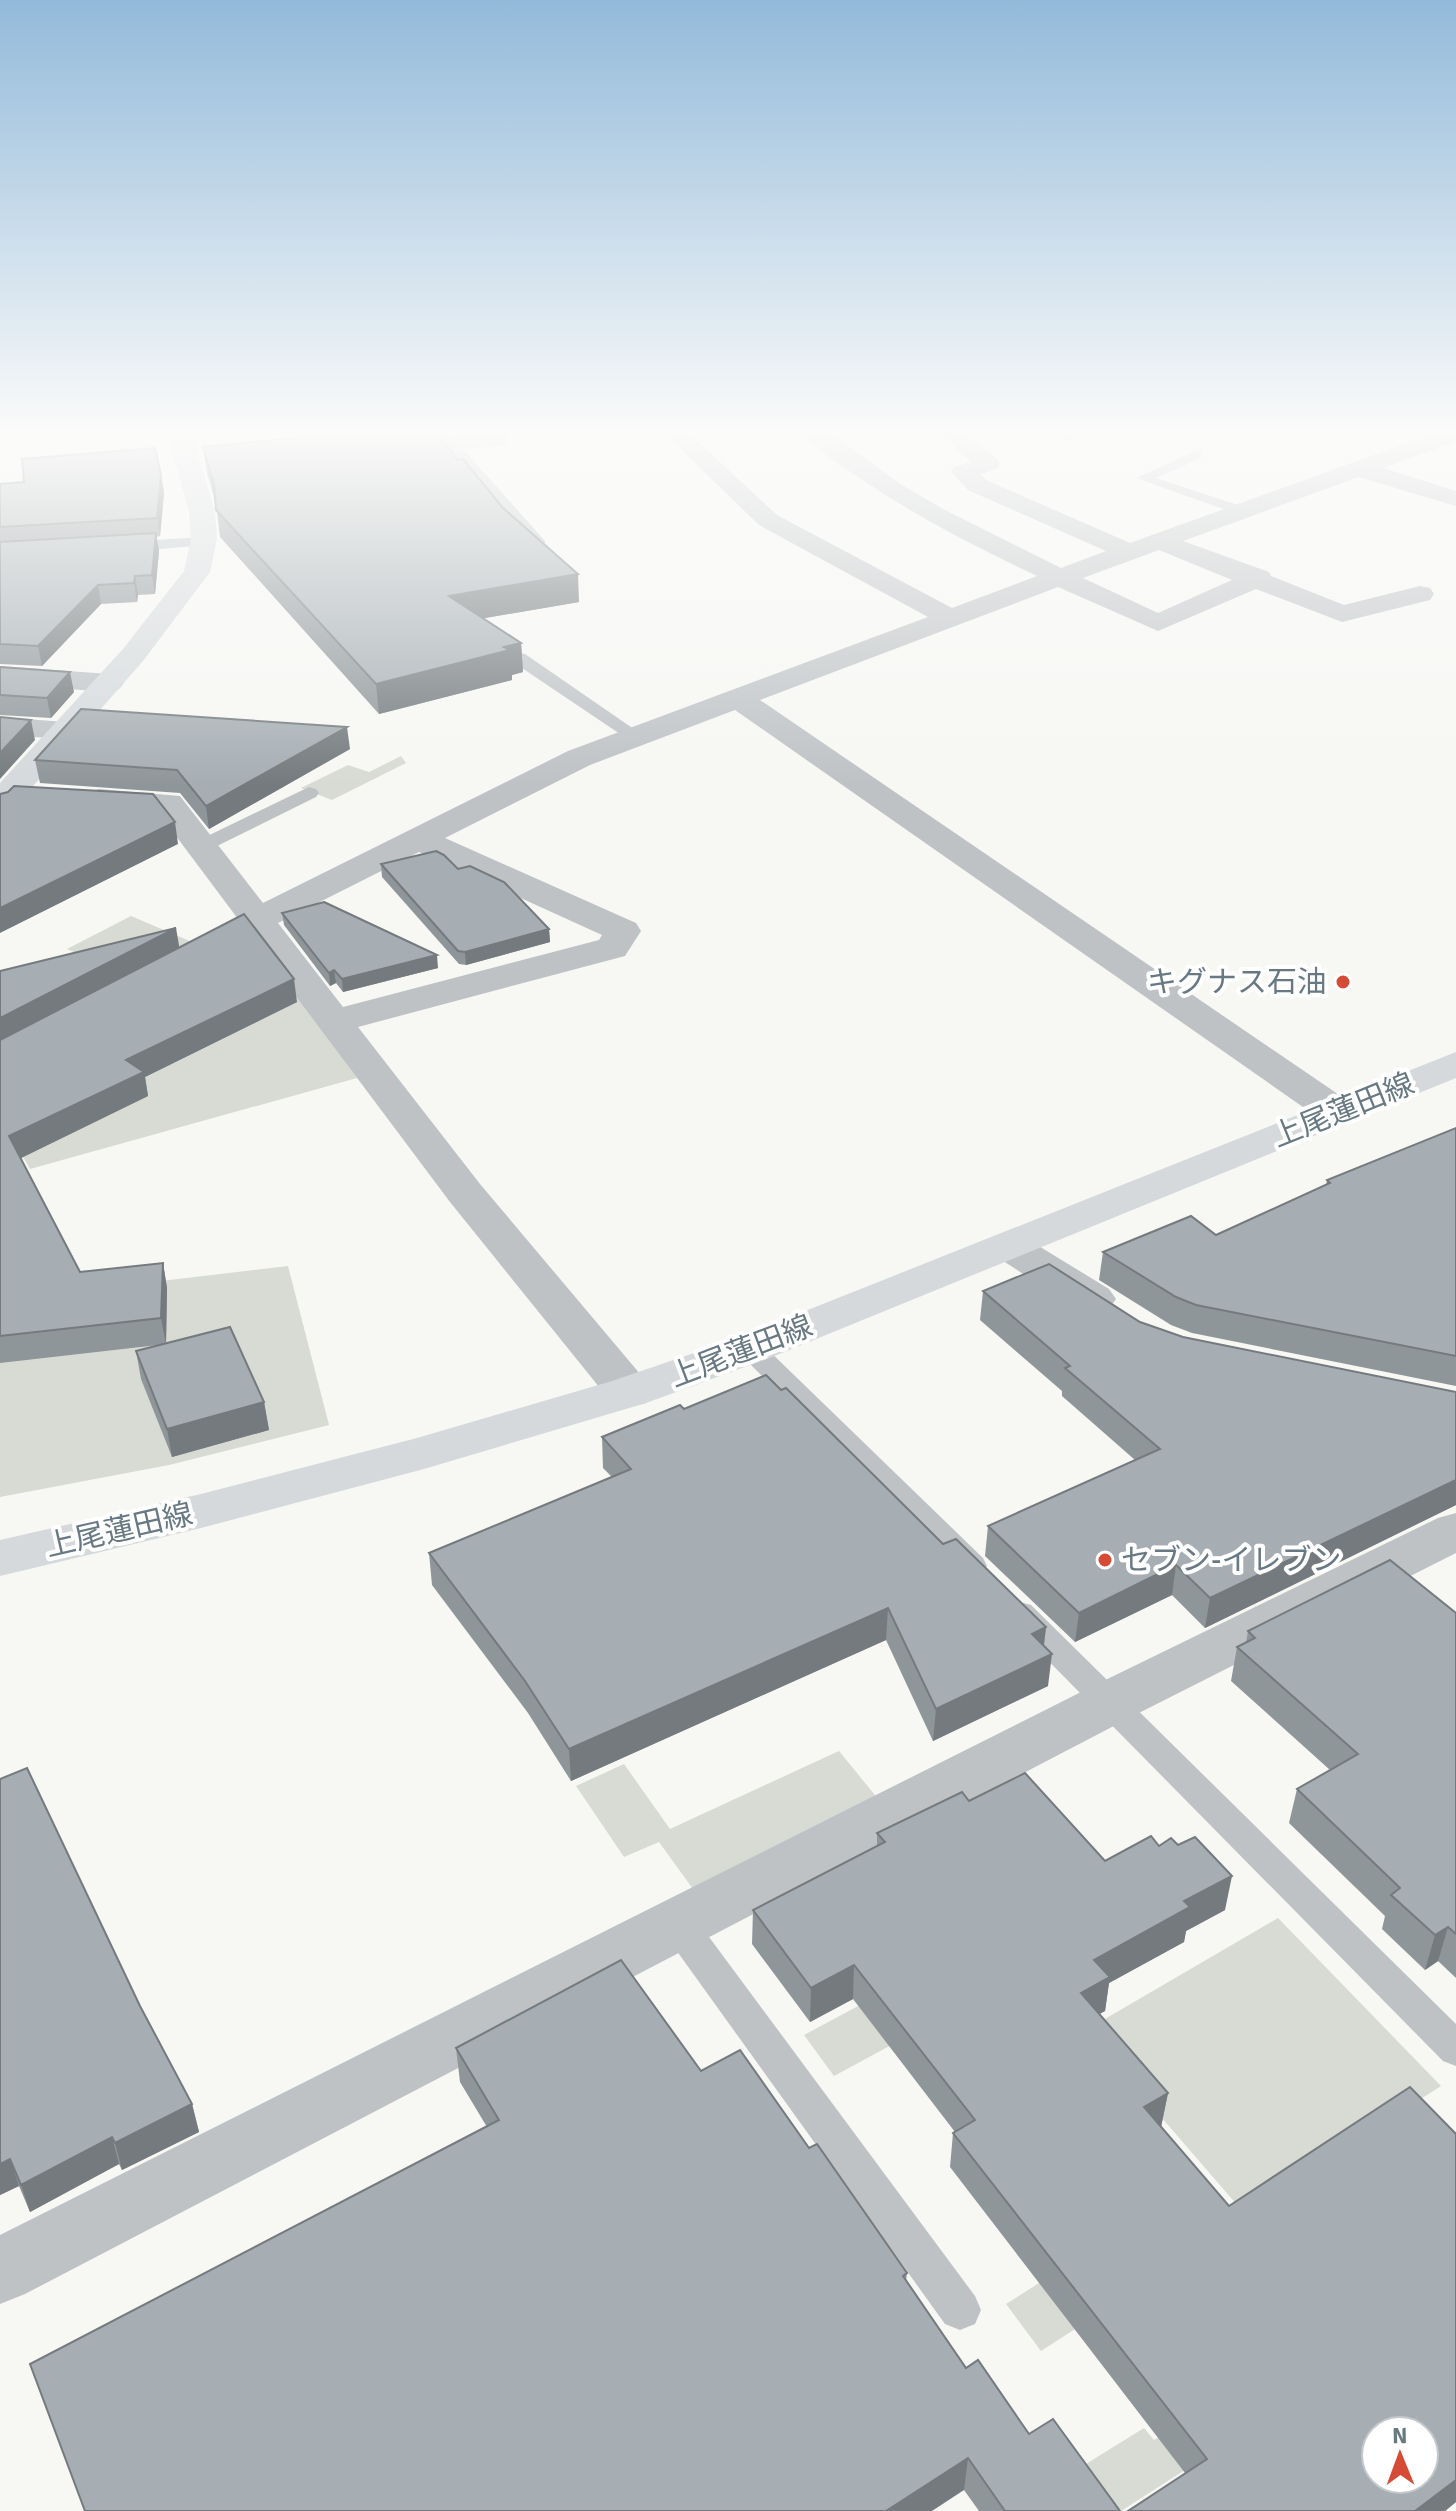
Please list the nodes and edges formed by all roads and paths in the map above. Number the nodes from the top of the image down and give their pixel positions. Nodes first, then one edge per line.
1 (201, 551) edge
2 (826, 551) edge
3 (1010, 551) edge
4 (1187, 551) edge
5 (1130, 552) edge
6 (1060, 577) junction
7 (1259, 578) junction
8 (1420, 594) dead end
9 (950, 618) junction
10 (519, 658) edge
11 (0, 675) edge
12 (109, 683) junction
13 (736, 697) junction
14 (0, 726) edge
15 (67, 730) junction
16 (635, 736) junction
17 (309, 793) dead end
18 (4, 799) edge
19 (416, 838) junction
20 (202, 846) junction
21 (246, 926) junction
22 (336, 1021) junction
23 (1456, 1064) edge
24 (1337, 1112) junction
25 (1009, 1246) junction
26 (1128, 1321) edge
27 (751, 1349) junction
28 (629, 1392) junction
29 (1456, 1531) edge
30 (0, 1558) edge
31 (1111, 1702) junction
32 (679, 1925) junction
33 (1456, 2049) edge
34 (0, 2271) edge
35 (960, 2310) dead end

1 - 12 main road
2 - 9 street
3 - 6 street
4 - 7 street
5 - 6 street
6 - 7 street
6 - 9 street
7 - 8 street
9 - 13 street
10 - 16 lane
11 - 12 street
12 - 15 main road
13 - 16 street
13 - 24 street
14 - 15 street
15 - 18 main road
16 - 19 street
17 - 20 lane
18 - 20 street
19 - 21 street
19 - 22 street
20 - 21 street
21 - 22 street
22 - 28 street
23 - 24 main road, 上尾蓮田線
24 - 25 main road, 上尾蓮田線
25 - 26 street
25 - 27 main road, 上尾蓮田線
27 - 28 main road, 上尾蓮田線
27 - 31 lane
28 - 30 main road, 上尾蓮田線
29 - 31 street
31 - 32 street
31 - 33 lane
32 - 34 street
32 - 35 lane

